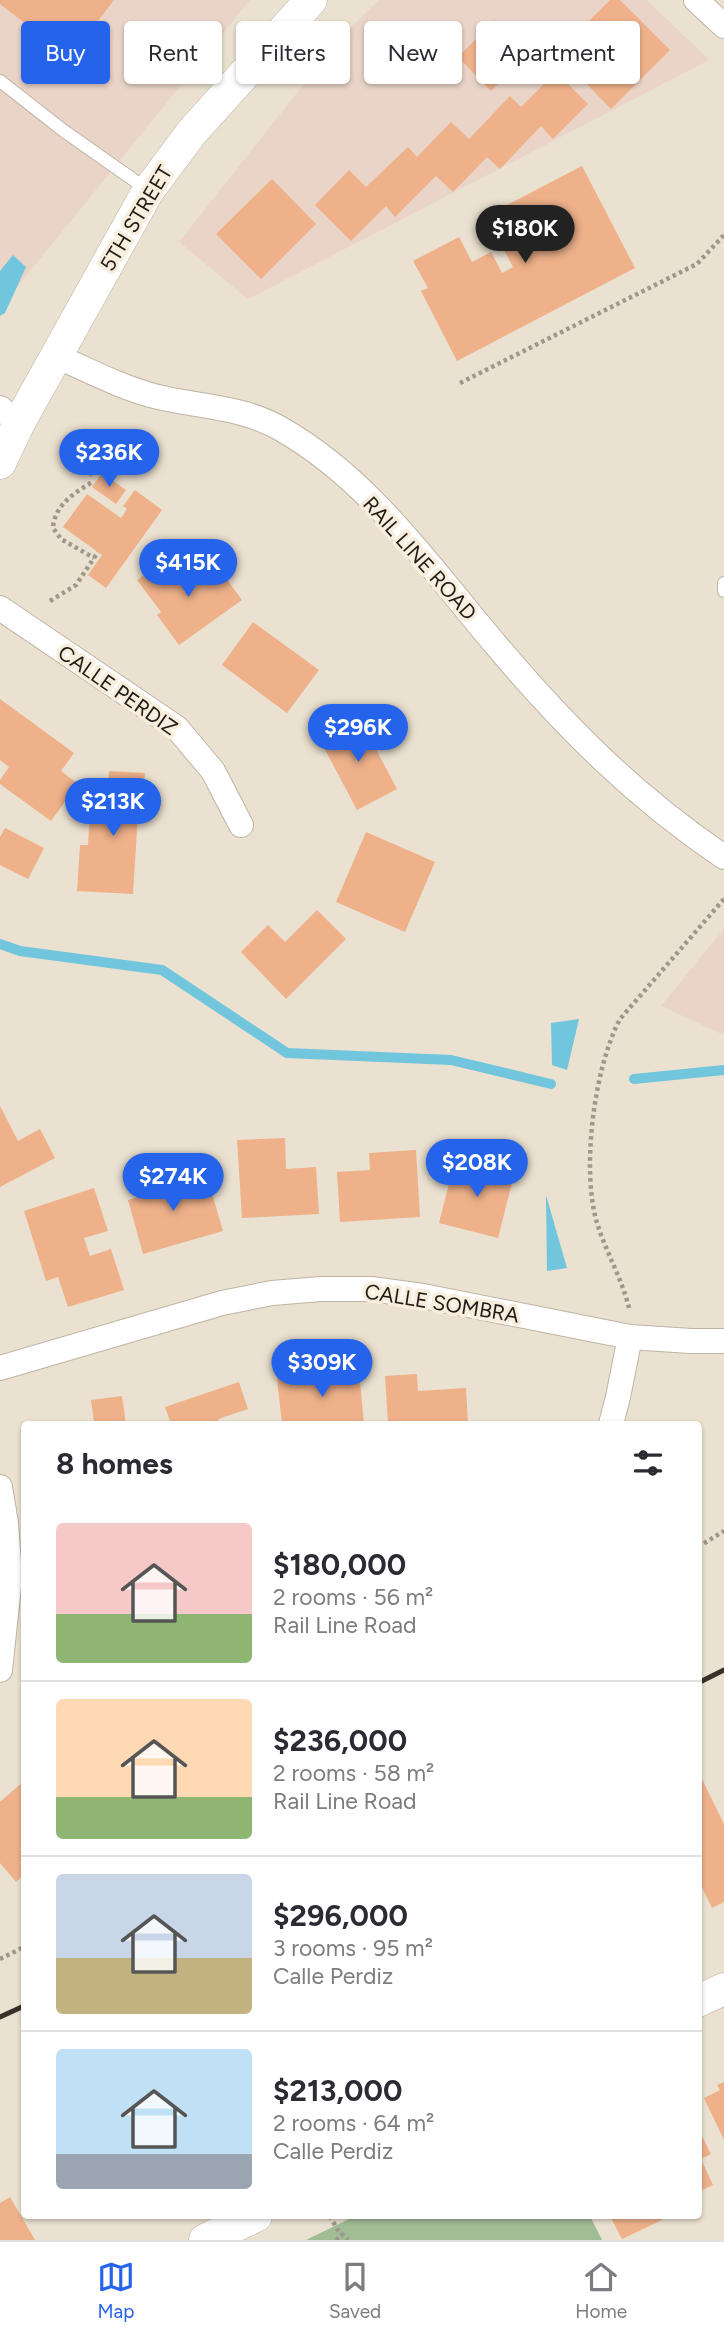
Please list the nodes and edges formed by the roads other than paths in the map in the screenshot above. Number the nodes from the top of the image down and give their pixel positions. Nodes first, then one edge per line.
1 (311, 0) edge
2 (696, 0) edge
3 (724, 26) edge
4 (0, 81) edge
5 (148, 191) junction
6 (56, 356) junction
7 (9, 416) edge
8 (0, 463) edge
9 (724, 583) edge
10 (724, 591) edge
11 (0, 608) edge
12 (241, 825) dead end
13 (724, 857) edge
14 (630, 1337) junction
15 (724, 1341) edge
16 (0, 1368) edge
17 (612, 1421) edge
18 (0, 1487) edge
19 (0, 1670) edge
20 (724, 1989) edge
21 (702, 1999) edge
22 (250, 2219) edge
23 (205, 2240) edge

1 - 5 street, 5TH STREET
2 - 3 street
4 - 5 lane
5 - 6 street, 5TH STREET
6 - 7 street, 5TH STREET
6 - 13 street, RAIL LINE ROAD
7 - 8 street, 5TH STREET
9 - 10 lane
11 - 12 street, CALLE PERDIZ
14 - 15 street, CALLE SOMBRA
14 - 16 street, CALLE SOMBRA
14 - 17 street
18 - 19 street
20 - 21 street
22 - 23 street

